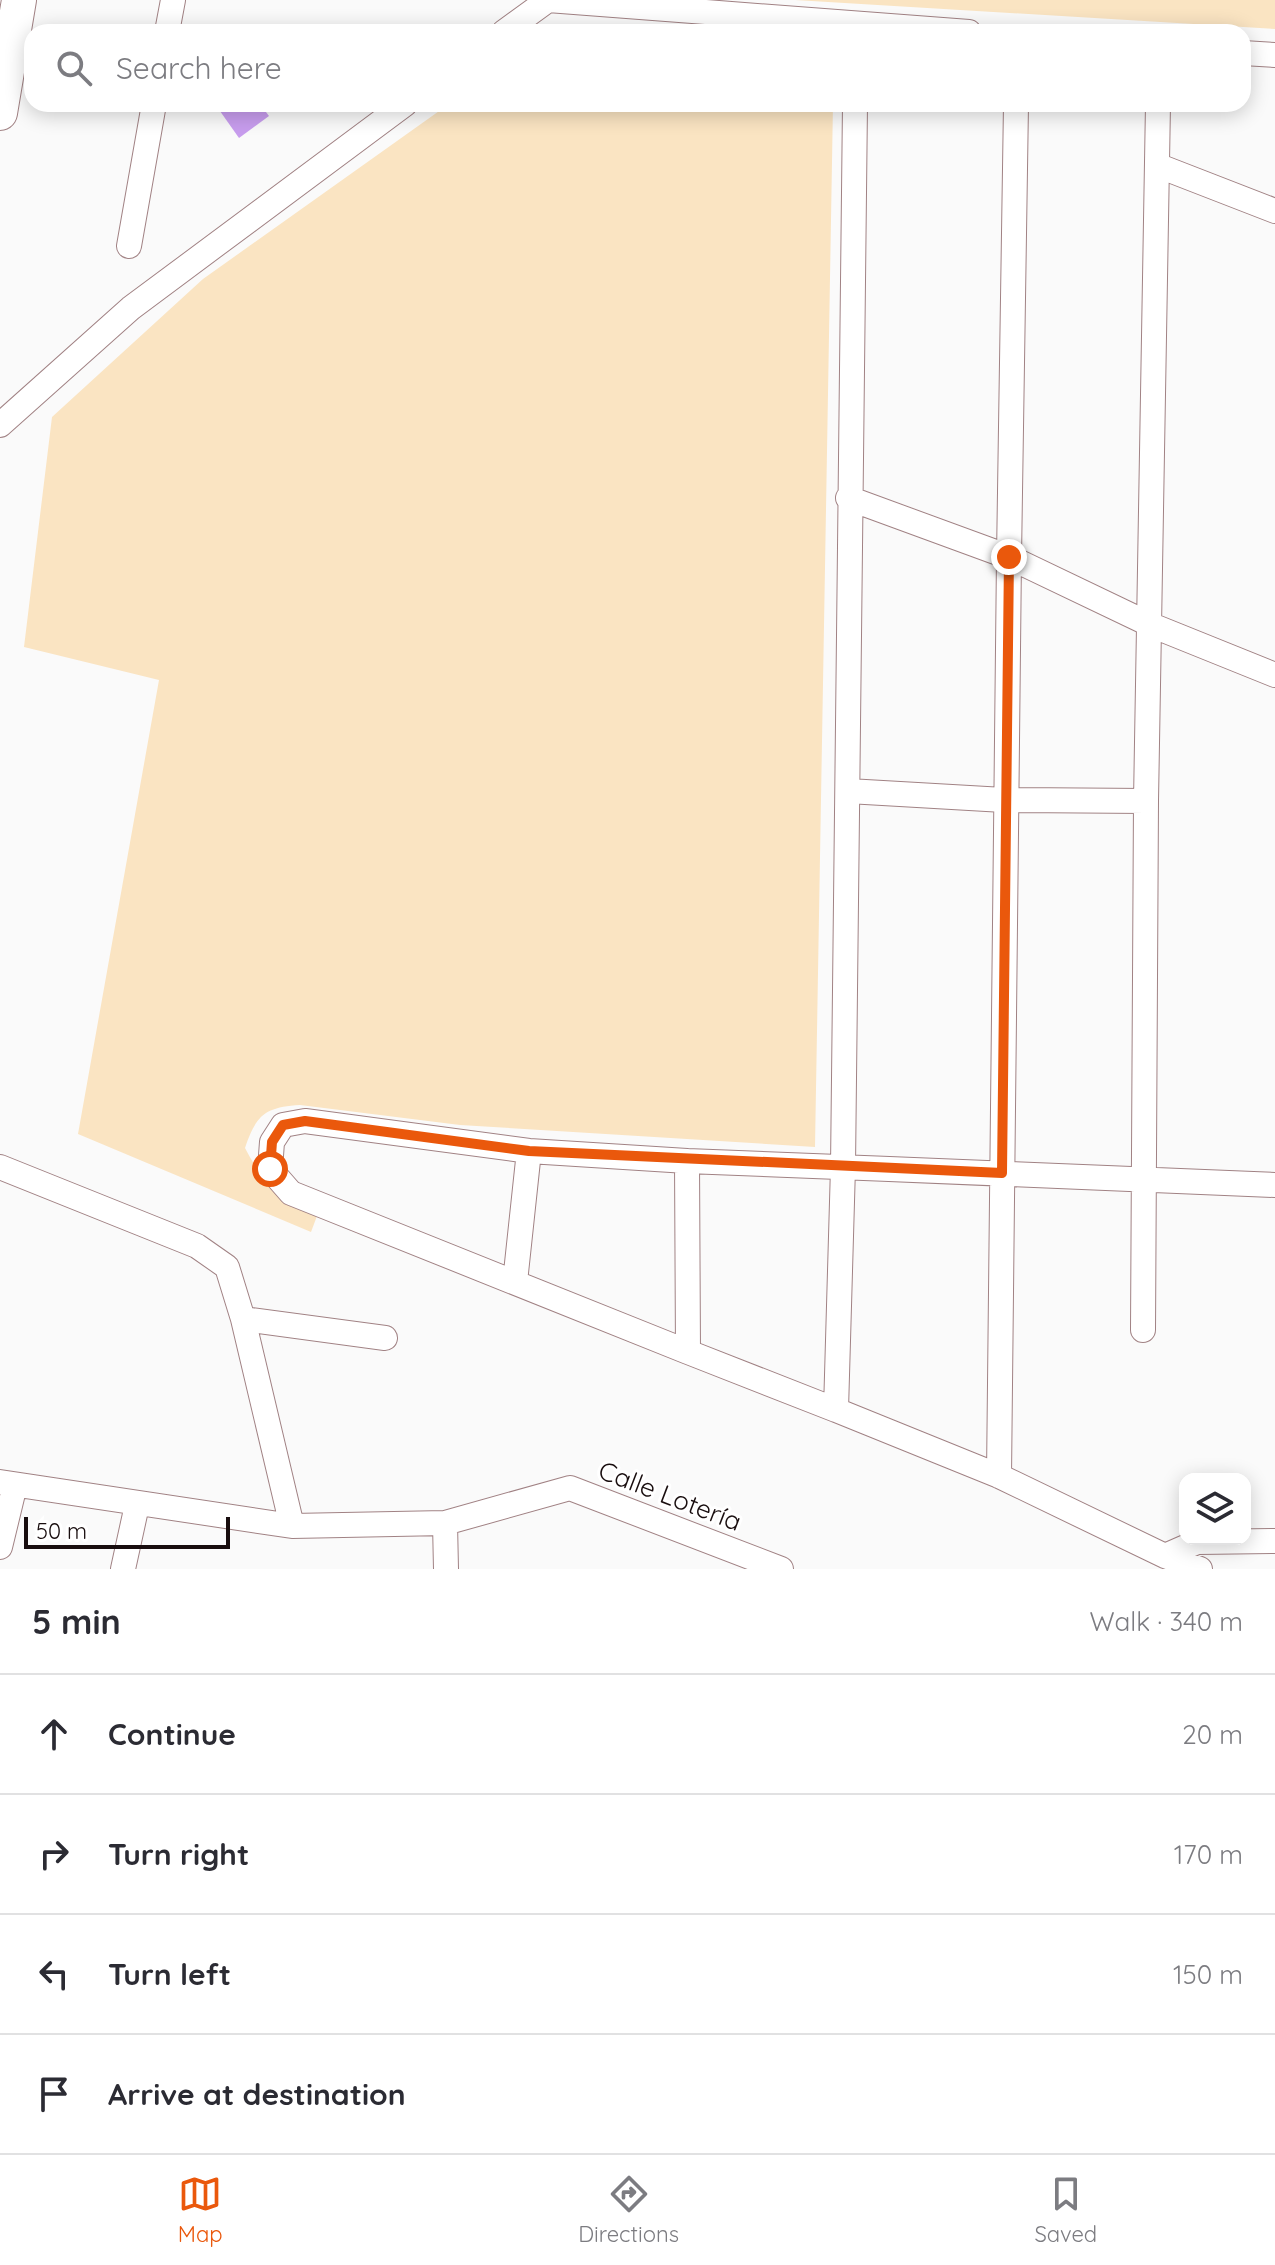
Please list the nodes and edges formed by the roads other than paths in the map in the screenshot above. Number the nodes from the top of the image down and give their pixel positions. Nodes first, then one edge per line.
1 (19, 0) edge
2 (173, 0) edge
3 (548, 0) edge
4 (168, 24) edge
5 (515, 24) edge
6 (812, 24) edge
7 (1251, 54) edge
8 (1275, 55) edge
9 (153, 112) edge
10 (394, 112) edge
11 (855, 112) edge
12 (1016, 112) edge
13 (1158, 112) edge
14 (0, 113) edge
15 (1159, 166) junction
16 (1275, 211) edge
17 (129, 246) dead end
18 (0, 425) edge
19 (848, 498) junction
20 (1009, 557) junction
21 (1151, 625) junction
22 (1275, 675) edge
23 (848, 791) junction
24 (1004, 800) junction
25 (1146, 801) junction
26 (529, 1151) junction
27 (687, 1161) junction
28 (0, 1167) edge
29 (843, 1167) junction
30 (1002, 1173) junction
31 (1144, 1179) junction
32 (1275, 1185) edge
33 (515, 1282) junction
34 (243, 1319) junction
35 (1143, 1330) dead end
36 (385, 1338) dead end
37 (688, 1352) junction
38 (836, 1410) junction
39 (999, 1476) junction
40 (8, 1483) edge
41 (137, 1505) junction
42 (445, 1523) junction
43 (292, 1526) junction
44 (1275, 1541) edge
45 (0, 1547) edge
46 (1165, 1556) junction
47 (123, 1569) edge
48 (446, 1569) edge
49 (781, 1569) edge
50 (1200, 1569) edge

1 - 14 main road
2 - 4 street
3 - 5 street
3 - 6 street
7 - 8 street
9 - 17 street
10 - 18 street
11 - 19 street
12 - 20 street
13 - 15 street
15 - 16 street
15 - 21 street
19 - 20 street
19 - 23 street
20 - 21 street
20 - 24 street
21 - 22 street
21 - 25 street
23 - 24 street
23 - 29 street
24 - 25 street
24 - 30 street
25 - 31 street
26 - 27 street
26 - 33 street
26 - 33 street
27 - 29 street
27 - 37 street
28 - 34 street
29 - 30 street
29 - 38 street
30 - 31 street
30 - 39 street
31 - 32 street
31 - 35 street
33 - 37 street
34 - 36 street
34 - 43 street
37 - 38 street
38 - 39 street
39 - 46 street
40 - 41 street, Calle Lotería
40 - 45 street
41 - 43 street, Calle Lotería
41 - 47 street
42 - 43 street, Calle Lotería
42 - 48 street
42 - 49 street, Calle Lotería
44 - 46 street
46 - 50 street

